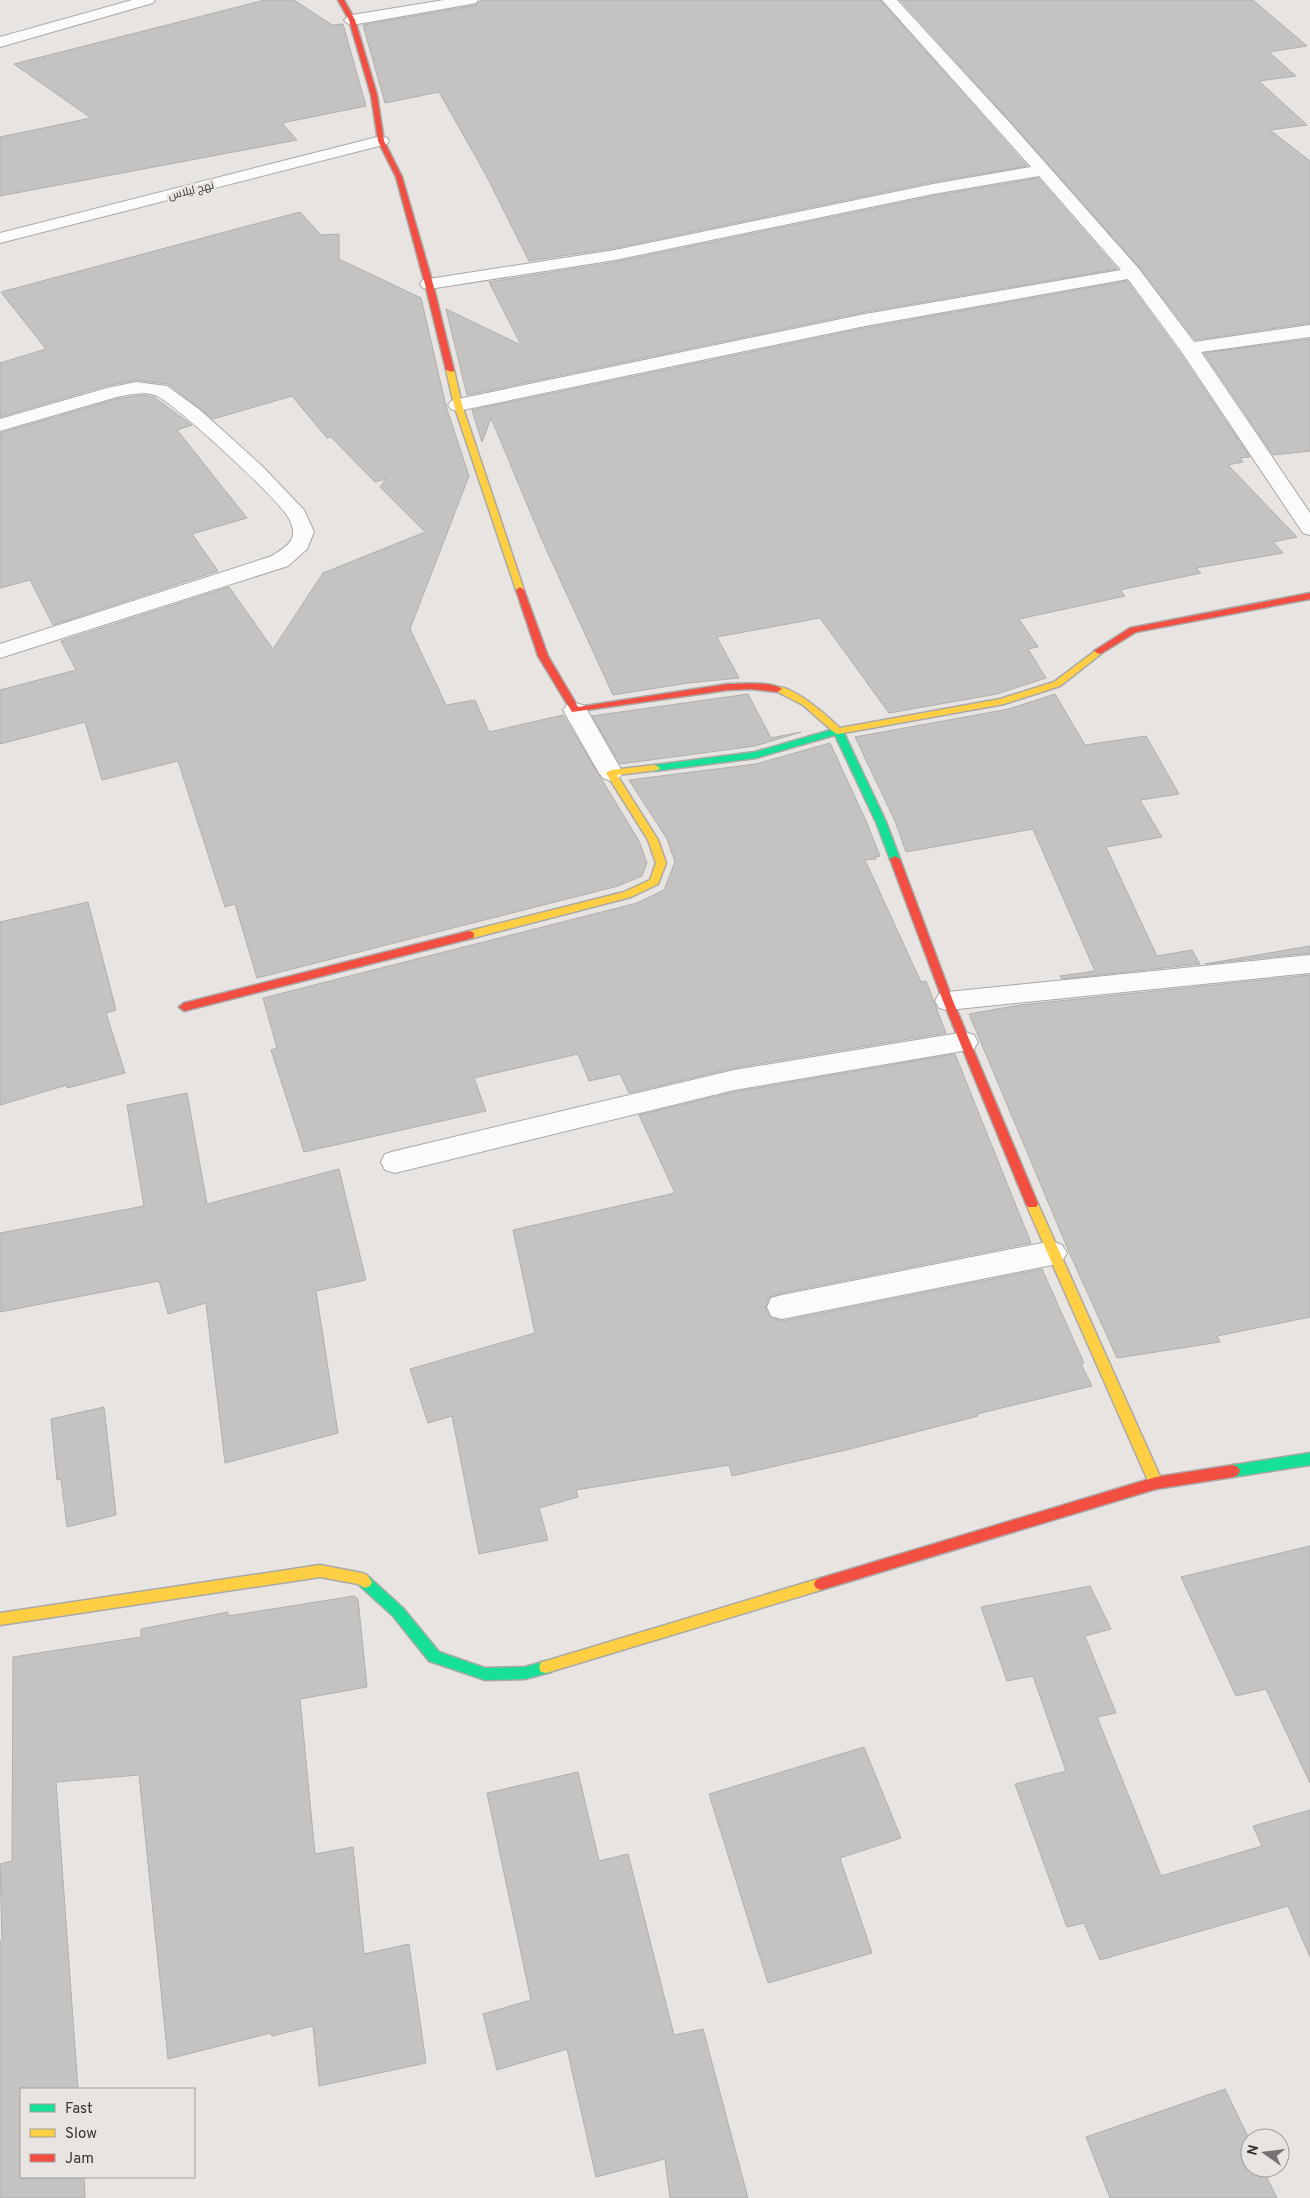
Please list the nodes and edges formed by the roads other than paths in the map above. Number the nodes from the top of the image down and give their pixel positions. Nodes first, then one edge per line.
1 (148, 0) edge
2 (341, 0) edge
3 (471, 0) edge
4 (889, 0) edge
5 (352, 20) junction
6 (0, 42) edge
7 (382, 141) junction
8 (1042, 170) junction
9 (0, 238) edge
10 (1133, 273) junction
11 (429, 284) junction
12 (1310, 331) edge
13 (1189, 348) junction
14 (458, 406) junction
15 (2, 422) edge
16 (1310, 529) edge
17 (1310, 596) edge
18 (0, 651) edge
19 (575, 710) junction
20 (838, 731) junction
21 (611, 773) junction
22 (1310, 964) edge
23 (948, 1001) junction
24 (184, 1007) dead end
25 (965, 1042) junction
26 (395, 1162) dead end
27 (1052, 1253) junction
28 (782, 1307) dead end
29 (1310, 1459) edge
30 (1156, 1483) junction
31 (0, 1619) edge

1 - 6 street
2 - 5 street
3 - 5 street
4 - 8 street
5 - 7 street
7 - 9 street, نهج ليلاس
7 - 11 street
8 - 10 street
8 - 11 street
10 - 13 street
10 - 14 street
11 - 14 street
12 - 13 street
13 - 16 street
14 - 19 street
15 - 18 street
17 - 20 street
19 - 20 street
19 - 21 street
20 - 21 street
20 - 23 street
21 - 24 street
22 - 23 street
23 - 25 street
25 - 26 street
25 - 27 street
27 - 28 street
27 - 30 street
29 - 30 street
30 - 31 street

